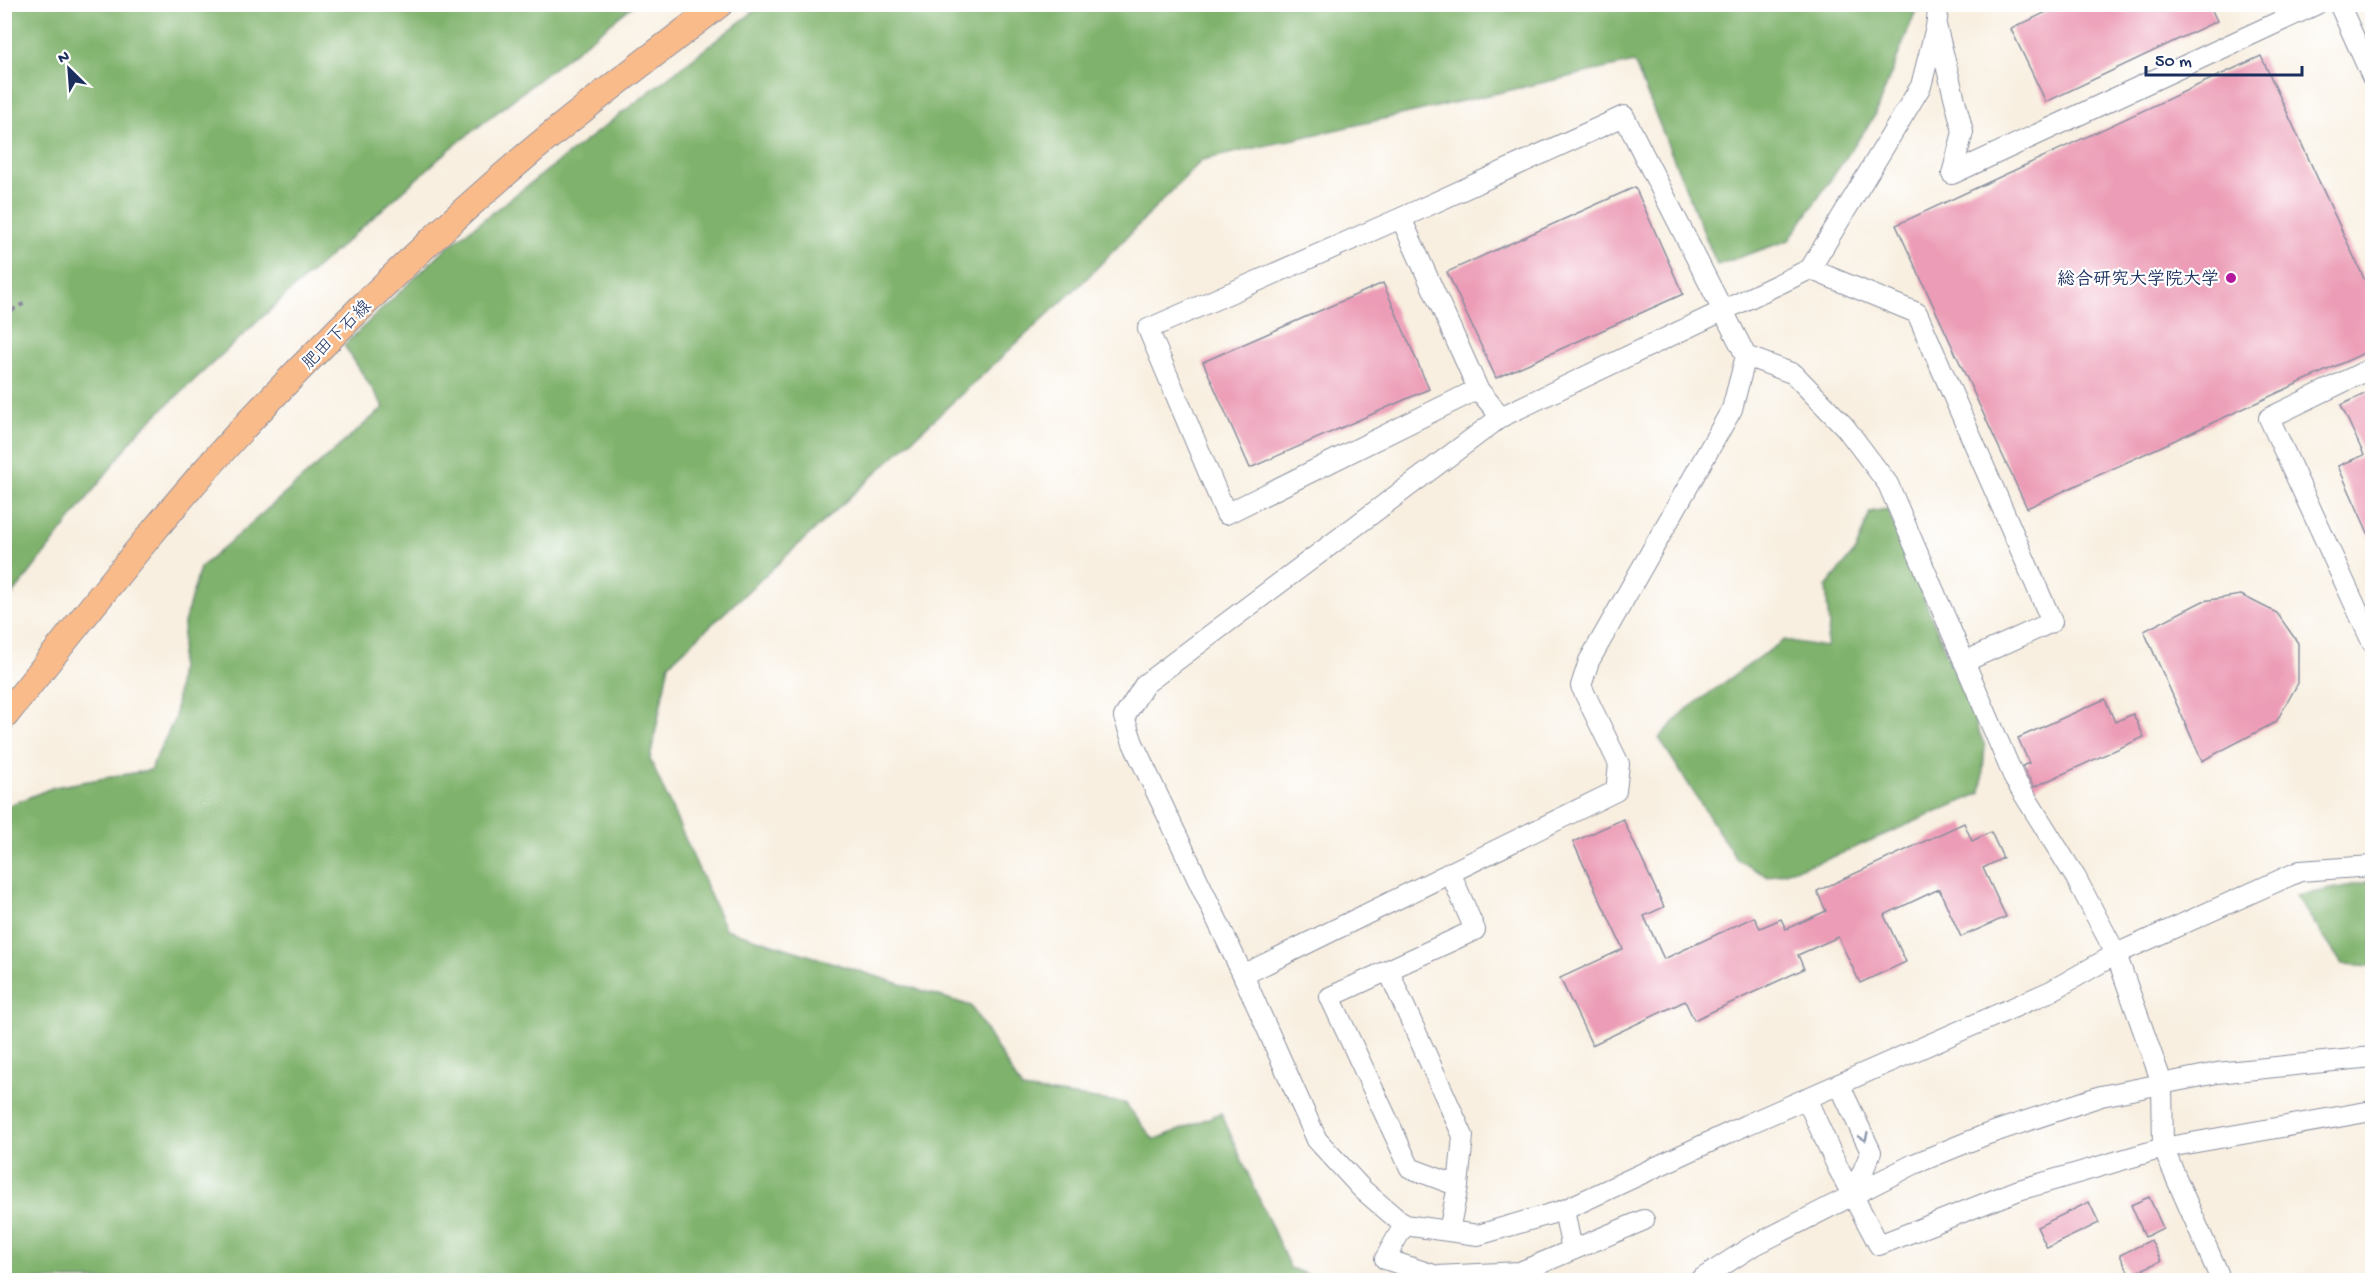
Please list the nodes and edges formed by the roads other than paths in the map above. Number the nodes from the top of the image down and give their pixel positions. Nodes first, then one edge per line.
1 (720, 4) edge
2 (1939, 4) edge
3 (2318, 4) edge
4 (2339, 4) edge
5 (1936, 27) junction
6 (2373, 77) edge
7 (1401, 218) junction
8 (1810, 269) junction
9 (1724, 312) junction
10 (1746, 356) junction
11 (2373, 368) edge
12 (1478, 389) junction
13 (1501, 417) junction
14 (2373, 642) edge
15 (1964, 662) junction
16 (4, 717) edge
17 (2373, 866) edge
18 (1450, 872) junction
19 (2116, 954) junction
20 (1388, 970) junction
21 (1243, 975) junction
22 (2373, 1057) edge
23 (2162, 1083) junction
24 (1839, 1084) junction
25 (1806, 1098) junction
26 (2373, 1111) edge
27 (2163, 1148) junction
28 (1458, 1186) junction
29 (1853, 1194) junction
30 (1564, 1210) junction
31 (1644, 1220) dead end
32 (1404, 1225) junction
33 (1449, 1231) junction
34 (1572, 1250) junction
35 (2218, 1273) dead end
36 (1700, 1281) edge

1 - 16 main road, 肥田下石線
2 - 5 street
3 - 5 street
4 - 6 street
5 - 8 street
7 - 9 street
7 - 12 street
7 - 12 street
8 - 9 street
8 - 15 street
9 - 10 street
9 - 13 street
10 - 15 street
10 - 18 street
11 - 14 street
12 - 13 street
13 - 21 street
15 - 19 street
17 - 19 street
18 - 20 street
18 - 21 street
19 - 23 street
19 - 24 street
20 - 28 street
20 - 28 street
21 - 32 street
22 - 23 street
23 - 27 street
23 - 29 street
24 - 25 street
24 -> 29 street
25 - 29 street
25 - 30 street
26 - 27 street
27 - 29 street
27 - 35 street
28 - 33 street
29 - 36 street
30 - 33 street
30 - 34 street
31 - 34 street
32 - 33 street
32 - 34 street

